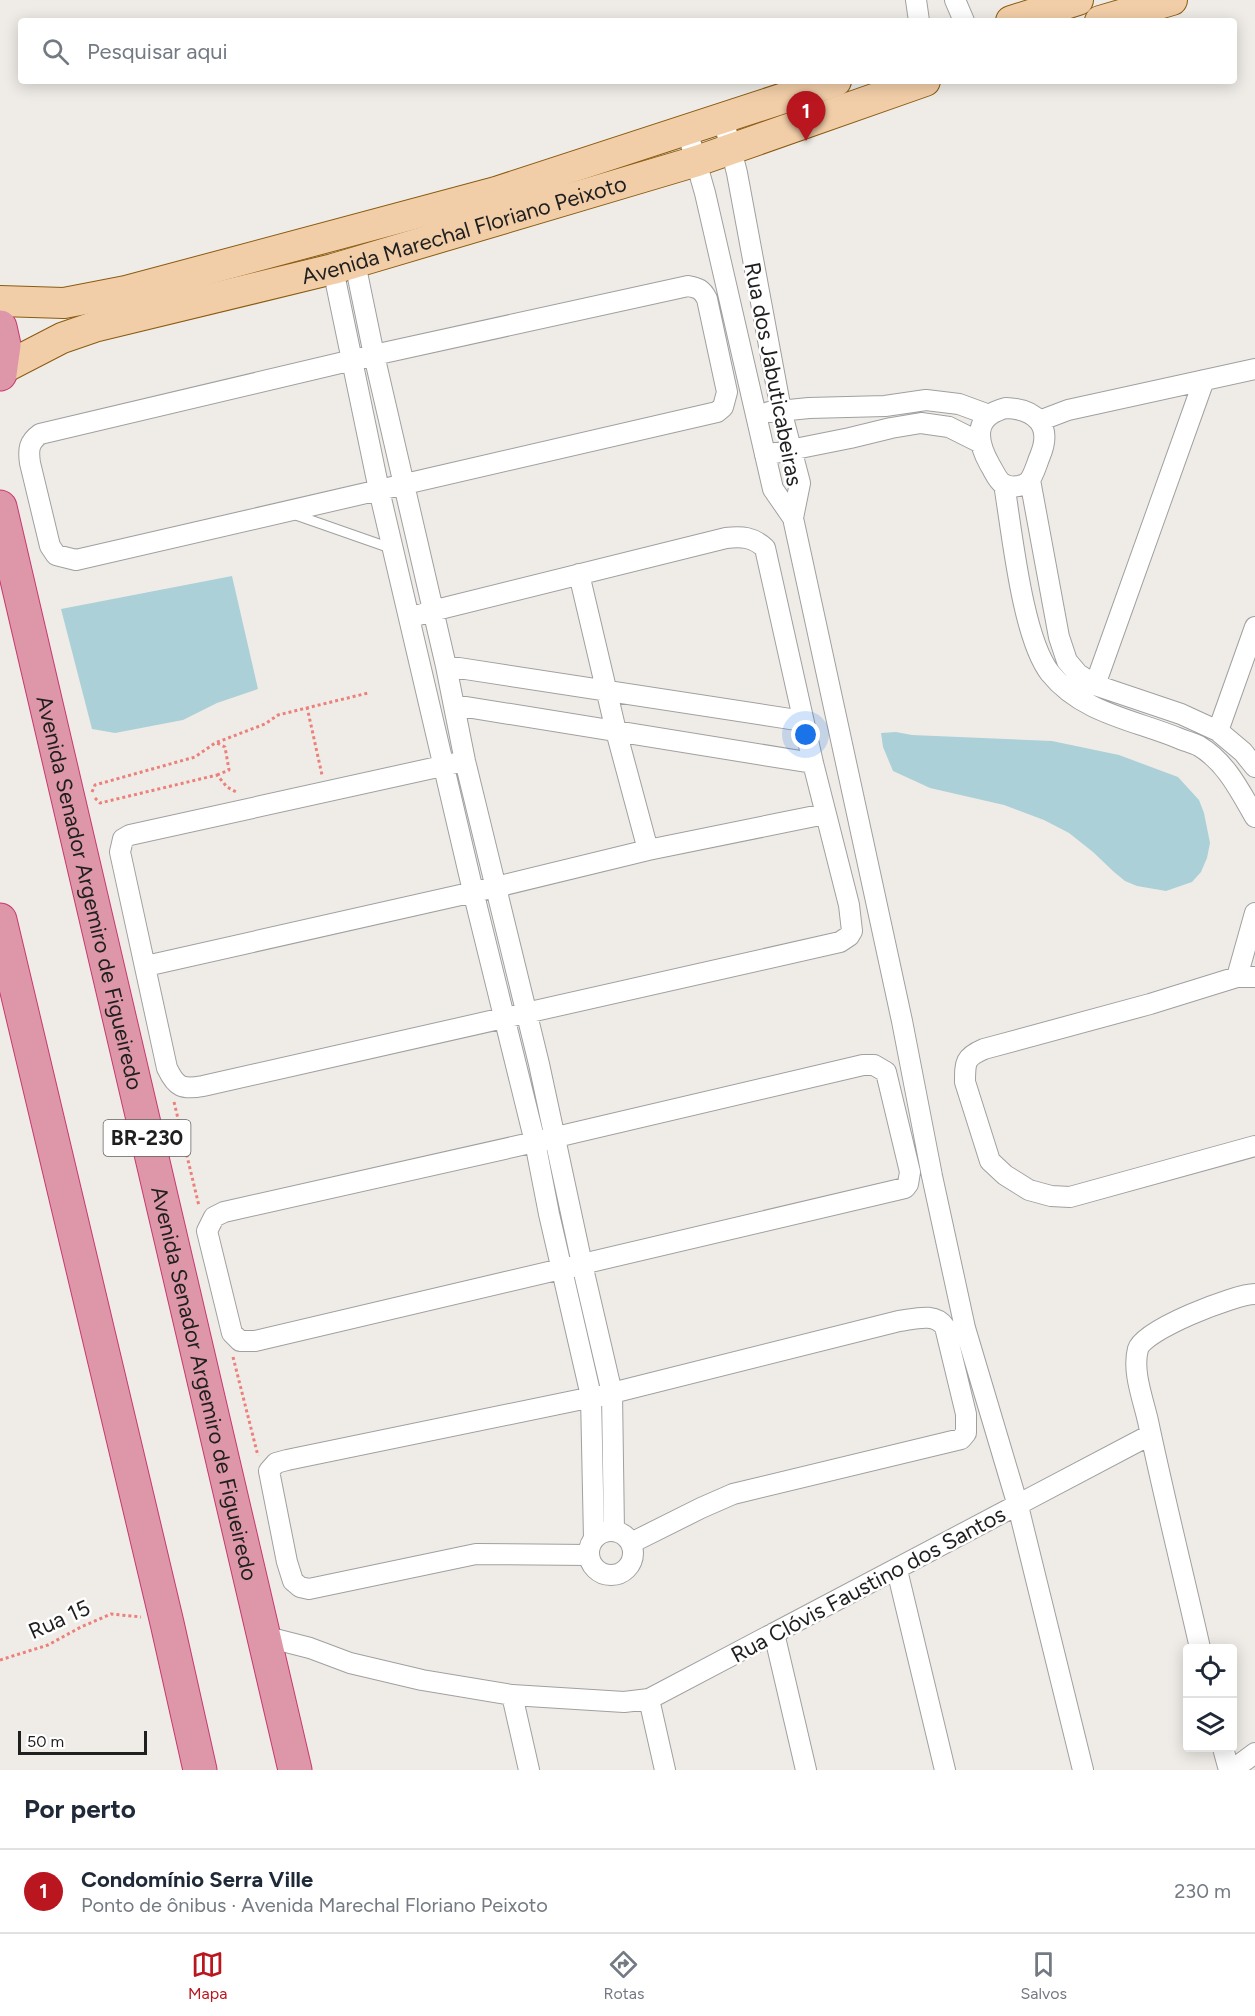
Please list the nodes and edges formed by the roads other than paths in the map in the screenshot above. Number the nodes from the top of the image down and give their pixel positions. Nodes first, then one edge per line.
1 (916, 0) edge
2 (956, 0) edge
3 (1078, 0) edge
4 (1172, 0) edge
5 (919, 18) edge
6 (963, 18) edge
7 (1021, 18) edge
8 (1110, 18) edge
9 (827, 84) edge
10 (916, 84) edge
11 (723, 118) junction
12 (687, 130) junction
13 (731, 148) junction
14 (697, 161) junction
15 (587, 163) junction
16 (602, 188) junction
17 (268, 253) junction
18 (344, 266) junction
19 (274, 284) junction
20 (0, 301) edge
21 (0, 327) edge
22 (374, 355) junction
23 (353, 361) junction
24 (1255, 369) edge
25 (1, 372) edge
26 (1204, 380) junction
27 (781, 410) junction
28 (755, 415) junction
29 (988, 415) junction
30 (1039, 421) junction
31 (979, 442) junction
32 (793, 450) junction
33 (765, 455) junction
34 (1030, 480) junction
35 (403, 484) junction
36 (1004, 484) junction
37 (379, 490) junction
38 (0, 507) edge
39 (288, 512) junction
40 (794, 518) junction
41 (393, 549) junction
42 (579, 574) junction
43 (432, 611) junction
44 (410, 618) junction
45 (1255, 627) edge
46 (446, 666) junction
47 (1095, 685) junction
48 (607, 692) junction
49 (454, 705) junction
50 (803, 721) junction
51 (616, 731) junction
52 (1218, 731) junction
53 (465, 761) junction
54 (813, 763) junction
55 (445, 766) junction
56 (1255, 766) edge
57 (825, 814) junction
58 (1255, 817) edge
59 (648, 850) junction
60 (496, 887) junction
61 (473, 891) junction
62 (1255, 914) edge
63 (0, 920) edge
64 (146, 966) junction
65 (1246, 977) edge
66 (526, 1012) junction
67 (505, 1016) junction
68 (545, 1140) junction
69 (1255, 1146) edge
70 (582, 1264) junction
71 (562, 1269) junction
72 (1255, 1294) edge
73 (612, 1393) junction
74 (591, 1396) junction
75 (1150, 1435) junction
76 (1018, 1506) junction
77 (614, 1531) junction
78 (631, 1544) junction
79 (592, 1547) junction
80 (897, 1570) junction
81 (774, 1633) junction
82 (263, 1636) junction
83 (1199, 1644) edge
84 (512, 1695) junction
85 (649, 1699) junction
86 (1224, 1752) edge
87 (1255, 1753) edge
88 (200, 1770) edge
89 (295, 1770) edge
90 (529, 1770) edge
91 (665, 1770) edge
92 (806, 1770) edge
93 (945, 1770) edge
94 (1083, 1770) edge
95 (1230, 1770) edge

1 - 5 street
2 - 6 street
3 - 7 main road
4 - 8 main road
9 - 11 main road, Avenida Marechal Floriano Peixoto
10 - 13 main road, Avenida Marechal Floriano Peixoto
11 - 12 main road, Avenida Marechal Floriano Peixoto
11 - 13 street, Rua dos Jabuticabeiras
12 - 14 street, Rua dos Jabuticabeiras
12 - 15 main road, Avenida Marechal Floriano Peixoto
13 - 14 main road, Avenida Marechal Floriano Peixoto
13 - 27 street, Rua dos Jabuticabeiras
14 - 16 main road, Avenida Marechal Floriano Peixoto
14 - 28 street, Rua dos Jabuticabeiras
15 - 16 main road
15 - 17 main road, Avenida Marechal Floriano Peixoto
16 - 18 main road, Avenida Marechal Floriano Peixoto
17 - 19 main road
17 - 20 main road, Avenida Marechal Floriano Peixoto
18 - 19 main road, Avenida Marechal Floriano Peixoto
18 - 22 street
18 - 23 street
19 - 25 main road, Avenida Marechal Floriano Peixoto
21 - 25 highway
22 - 23 street
22 - 35 street
22 - 35 street
23 - 37 street
23 - 39 street
24 - 26 street
26 - 30 street
26 - 47 street
27 - 28 street
27 - 29 street
27 - 32 street, Rua dos Jabuticabeiras
28 - 33 street, Rua dos Jabuticabeiras
29 - 30 street
29 - 31 street
30 - 34 street
31 - 32 street
31 - 36 street
32 - 33 street
32 - 40 street, Rua dos Jabuticabeiras
33 - 40 street, Rua dos Jabuticabeiras
34 - 36 street
34 - 47 street
35 - 37 street
35 - 43 street
36 - 58 street
37 - 39 street
37 - 41 street
38 - 82 highway, Avenida Senador Argemiro de Figueiredo / BR-230
39 - 41 lane
40 - 76 street
41 - 44 street
42 - 43 street
42 - 48 street
42 - 50 street
43 - 44 street
43 - 46 street
44 - 55 street
45 - 52 street
46 - 48 street
46 - 49 street
47 - 52 street
48 - 50 street
48 - 51 street
49 - 51 street
49 - 53 street
50 - 54 street
51 - 54 street
51 - 59 street
52 - 56 street
53 - 55 street
53 - 60 street
54 - 57 street
55 - 61 street
55 - 64 street
57 - 59 street
57 - 66 street
59 - 60 street
60 - 61 street
60 - 66 street
61 - 64 street
61 - 67 street
62 - 65 street
63 - 88 highway
64 - 67 street
65 - 69 street
66 - 67 street
66 - 68 street
67 - 68 street
68 - 70 street
68 - 70 street
68 - 71 street
68 - 71 street
70 - 71 street
70 - 73 street
71 - 74 street
72 - 75 street
73 - 74 street
73 - 77 street
73 - 78 street
74 - 79 street
74 - 79 street
75 - 76 street, Rua Clóvis Faustino dos Santos
75 - 83 street
76 - 80 street, Rua Clóvis Faustino dos Santos
76 - 94 street
77 - 78 street
77 - 79 street
78 - 79 street
80 - 81 street, Rua Clóvis Faustino dos Santos
80 - 93 street
81 - 85 street, Rua Clóvis Faustino dos Santos
81 - 92 street
82 - 84 street
82 - 89 highway, Avenida Senador Argemiro de Figueiredo / BR-230
84 - 85 street
84 - 90 street
85 - 91 street
86 - 95 street
87 - 95 street

